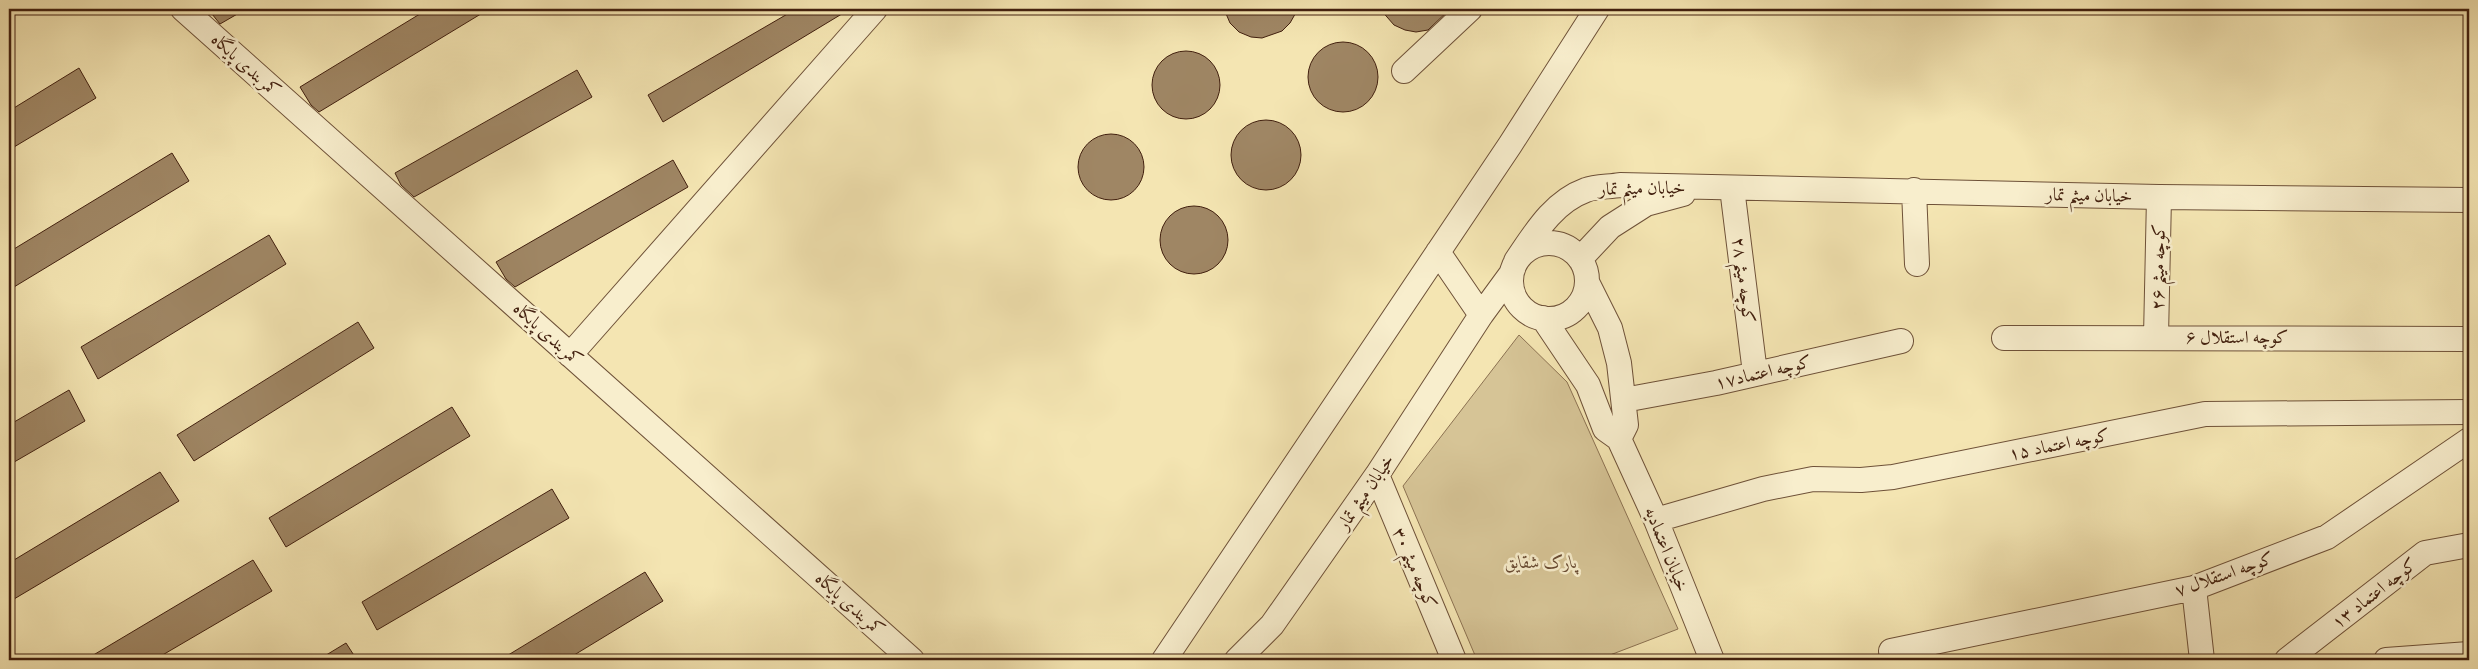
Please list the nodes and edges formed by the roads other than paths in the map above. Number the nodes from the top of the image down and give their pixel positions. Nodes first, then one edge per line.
1 (183, 9) edge
2 (875, 9) edge
3 (1470, 9) edge
4 (1597, 9) edge
5 (1404, 71) dead end
6 (1708, 187) junction
7 (1732, 188) junction
8 (1914, 190) junction
9 (2159, 197) junction
10 (2469, 200) edge
11 (1438, 252) junction
12 (1580, 258) junction
13 (1917, 264) dead end
14 (1514, 268) junction
15 (1587, 282) junction
16 (1481, 314) junction
17 (1536, 316) junction
18 (2156, 337) junction
19 (2004, 338) dead end
20 (2469, 338) edge
21 (1901, 341) dead end
22 (570, 355) junction
23 (1755, 373) junction
24 (1624, 400) junction
25 (2469, 412) edge
26 (1619, 438) junction
27 (2469, 440) edge
28 (1377, 475) junction
29 (1656, 520) junction
30 (2469, 545) edge
31 (2194, 588) junction
32 (1891, 651) dead end
33 (2469, 654) edge
34 (912, 660) edge
35 (1164, 660) edge
36 (1237, 660) edge
37 (1452, 660) edge
38 (1712, 660) edge
39 (2202, 660) edge
40 (2288, 660) edge
41 (2386, 660) edge

1 - 22 street, کمربندی پایگاه
2 - 22 street
3 - 5 street
4 - 11 street
6 - 7 street, خیابان میثم تمار
6 - 12 street, خیابان میثم تمار
6 - 14 street, خیابان میثم تمار
7 - 8 street, خیابان میثم تمار
7 - 23 street, کوچه میثم ۲۸
8 - 9 street, خیابان میثم تمار
8 - 13 street
9 - 10 street, خیابان میثم تمار
9 - 18 street, کوچه میثم ۲۶
11 - 16 street
11 - 35 street
12 - 14 street
12 - 15 street
14 - 16 street, خیابان میثم تمار
14 - 17 street
15 - 17 street
15 - 24 street
16 - 17 street
16 - 28 street, خیابان میثم تمار
17 - 26 street, خیابان اعتمادیه
18 - 19 street, کوچه استقلال ۶
18 - 20 street, کوچه استقلال ۶
21 - 23 street, کوچه اعتماد۱۷
22 - 34 street, کمربندی پایگاه
23 - 24 street, کوچه اعتماد۱۷
24 - 26 street
25 - 29 street, کوچه اعتماد ۱۵
26 - 29 street, خیابان اعتمادیه
27 - 31 street, کوچه استقلال ۷
28 - 36 street, خیابان میثم تمار
28 - 37 street, کوچه میثم ۳۰
29 - 38 street, خیابان اعتمادیه
30 - 40 street, کوچه اعتماد ۱۳
31 - 32 street, کوچه استقلال ۷
31 - 39 street
33 - 41 street

